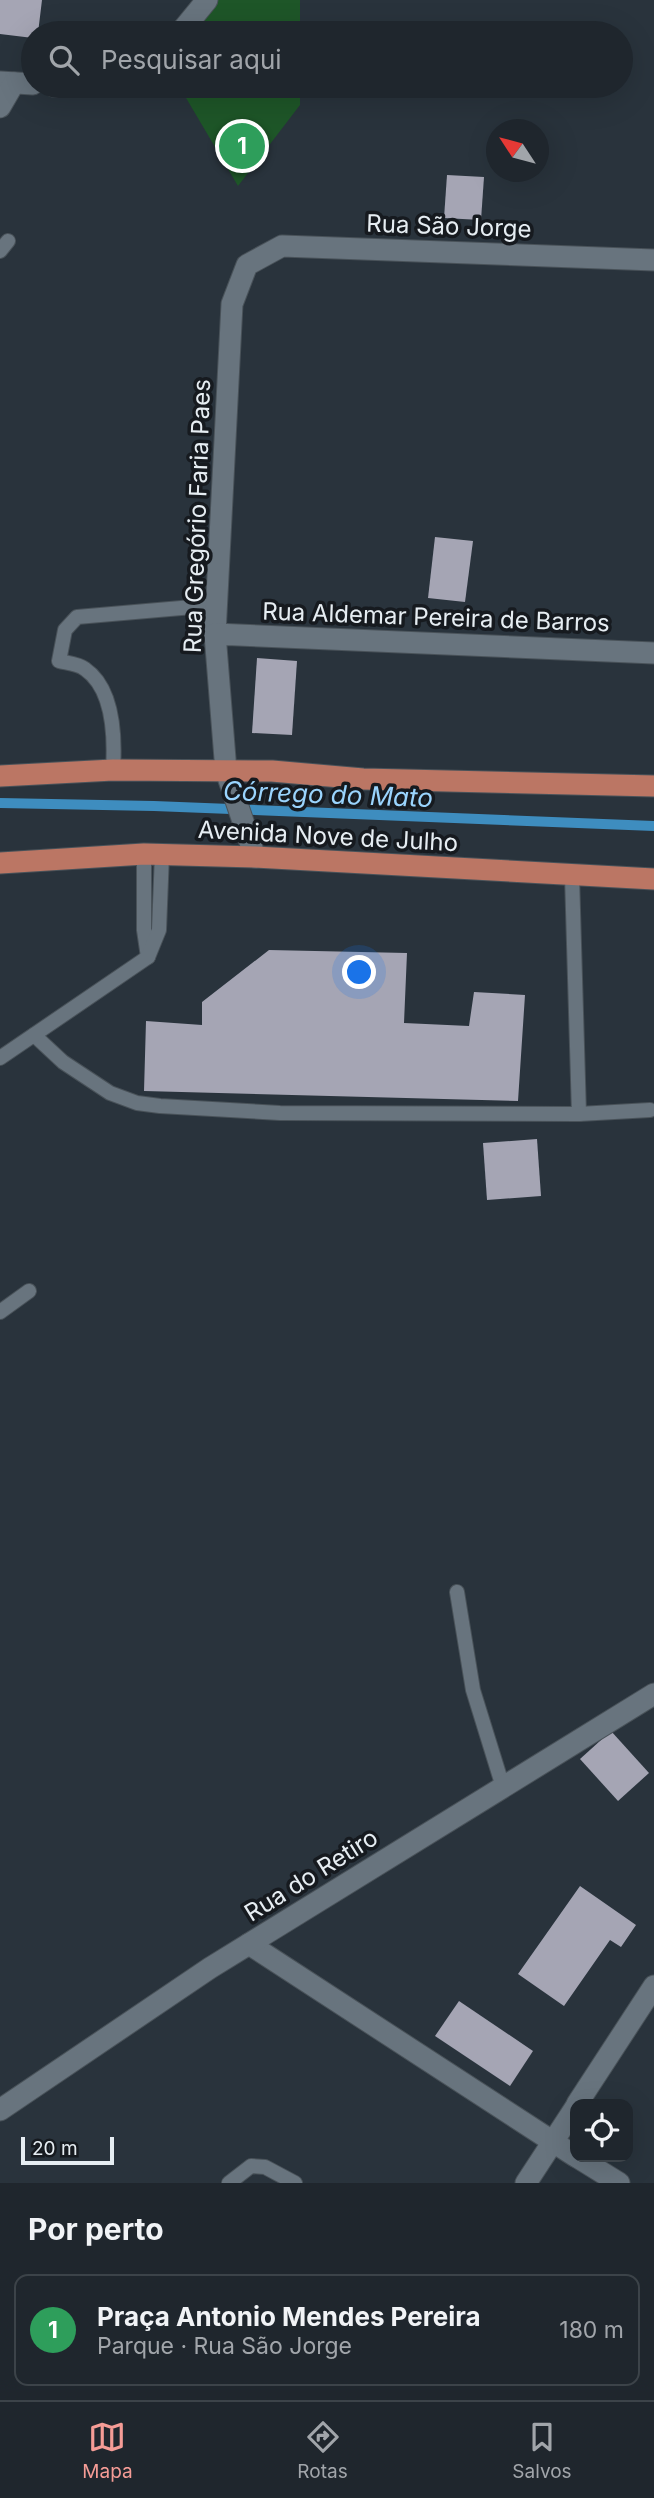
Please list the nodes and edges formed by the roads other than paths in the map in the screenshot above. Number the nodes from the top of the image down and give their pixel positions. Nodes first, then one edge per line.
1 (206, 0) edge
2 (189, 21) edge
3 (16, 83) edge
4 (0, 107) edge
5 (654, 260) edge
6 (247, 265) joint
7 (216, 605) junction
8 (215, 634) junction
9 (654, 653) edge
10 (113, 770) junction
11 (228, 775) junction
12 (0, 776) edge
13 (654, 786) edge
14 (153, 855) junction
15 (256, 857) junction
16 (0, 863) edge
17 (572, 876) junction
18 (654, 879) edge
19 (34, 1035) junction
20 (0, 1058) edge
21 (650, 1110) dead end
22 (579, 1114) junction
23 (29, 1291) dead end
24 (0, 1312) edge
25 (457, 1592) dead end
26 (654, 1694) edge
27 (503, 1787) junction
28 (249, 1944) junction
29 (654, 1986) edge
30 (581, 2099) edge
31 (0, 2110) edge
32 (570, 2115) edge
33 (553, 2142) junction
34 (570, 2152) edge
35 (586, 2162) edge
36 (229, 2183) edge
37 (295, 2183) edge
38 (526, 2183) edge
39 (619, 2183) edge

1 - 2 street
3 - 4 street
5 - 6 street, Rua São Jorge
6 - 7 street, Rua Gregório Faria Paes
7 - 8 street, Rua Gregório Faria Paes
7 - 10 lane
8 - 9 street, Rua Aldemar Pereira de Barros
8 - 11 street, Rua Gregório Faria Paes
10 - 11 main road
10 - 12 main road
11 - 13 main road
11 - 15 street, Rua Gregório Faria Paes
14 - 15 main road, Avenida Nove de Julho
14 - 16 main road, Avenida Nove de Julho
14 - 19 lane
15 - 17 main road, Avenida Nove de Julho
17 - 18 main road, Avenida Nove de Julho
17 - 22 lane
19 - 20 lane
19 - 22 lane
21 - 22 lane
23 - 24 lane
25 - 27 lane
26 - 27 street, Rua do Retiro
27 - 28 street, Rua do Retiro
28 - 31 street, Rua do Retiro
28 - 33 street
29 - 30 street
32 - 33 street
33 - 34 street
33 - 38 street
35 - 39 street
36 - 37 lane

